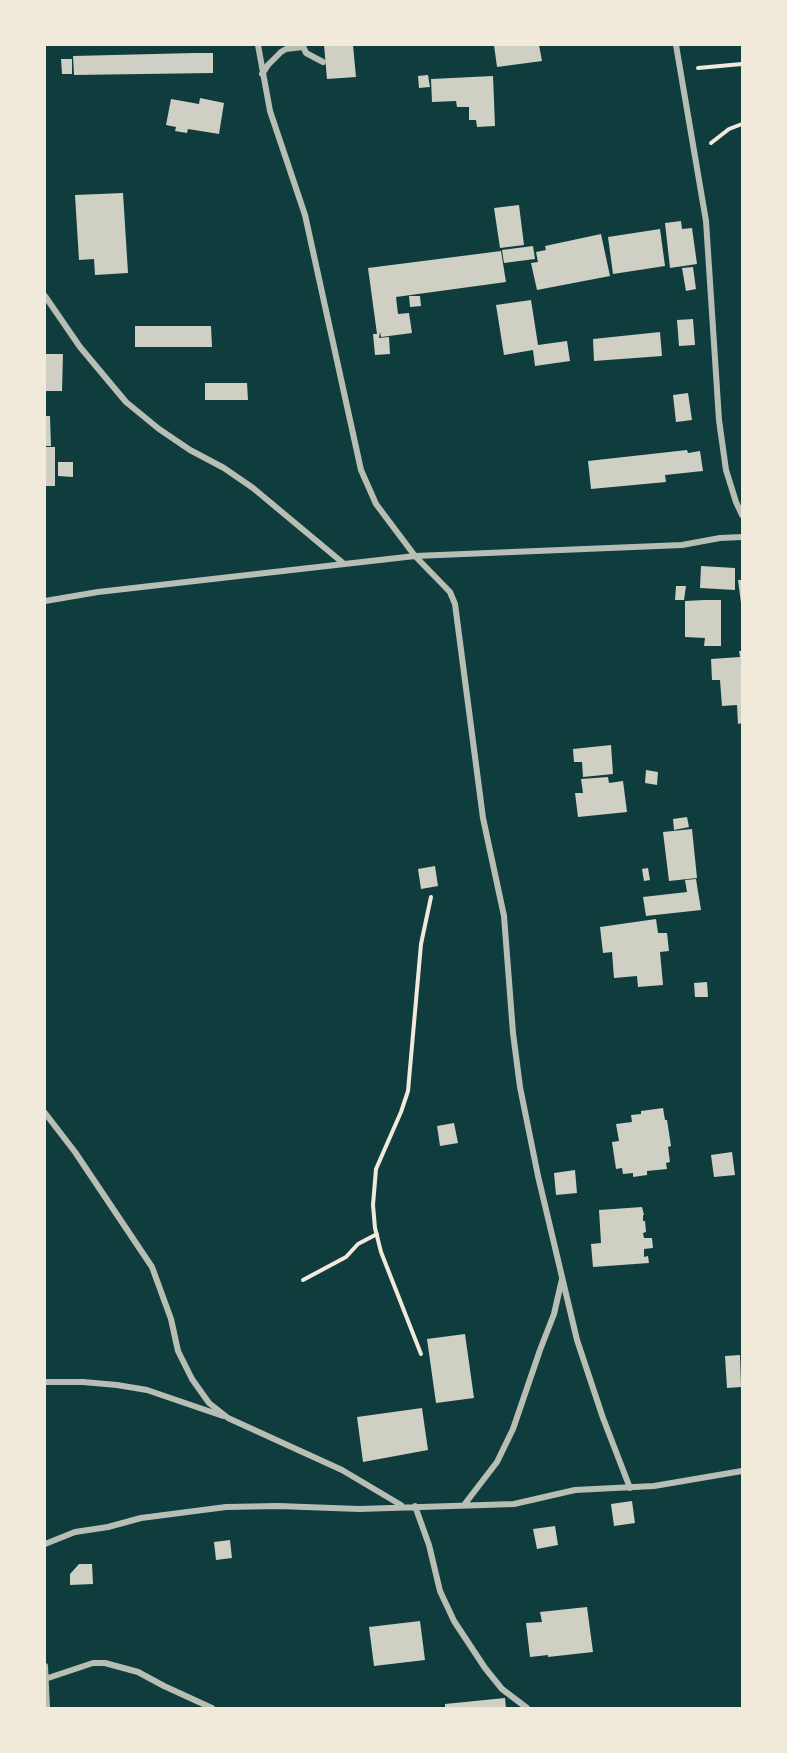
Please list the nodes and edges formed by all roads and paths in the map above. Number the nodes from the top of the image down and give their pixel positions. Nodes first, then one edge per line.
1 (258, 45) edge
2 (676, 45) edge
3 (303, 46) edge
4 (285, 47) edge
5 (323, 62) dead end
6 (742, 64) edge
7 (680, 70) junction
8 (262, 74) junction
9 (742, 124) edge
10 (696, 155) junction
11 (45, 296) edge
12 (742, 515) edge
13 (742, 537) edge
14 (415, 556) junction
15 (343, 563) junction
16 (45, 601) edge
17 (431, 897) dead end
18 (45, 1113) edge
19 (377, 1234) junction
20 (562, 1276) junction
21 (303, 1280) dead end
22 (421, 1353) dead end
23 (45, 1382) edge
24 (228, 1418) junction
25 (742, 1471) edge
26 (630, 1488) junction
27 (464, 1505) junction
28 (402, 1506) junction
29 (415, 1506) junction
30 (45, 1544) edge
31 (45, 1666) edge
32 (45, 1679) edge
33 (47, 1708) edge
34 (212, 1708) edge
35 (527, 1708) edge

1 - 8 street
2 - 7 street
3 - 4 street
3 - 5 street
4 - 8 street
6 - 7 path
7 - 10 street
8 - 14 street
9 - 10 path
10 - 12 street
11 - 15 street
13 - 14 street
14 - 15 street
14 - 20 street
15 - 16 street
17 - 19 path
18 - 24 street
19 - 21 path
19 - 22 path
20 - 26 street
20 - 27 street
23 - 24 street
24 - 28 street
25 - 26 street
26 - 27 street
27 - 29 street
28 - 29 street
28 - 30 street
29 - 35 street
31 - 32 street
32 - 33 street
32 - 34 street

